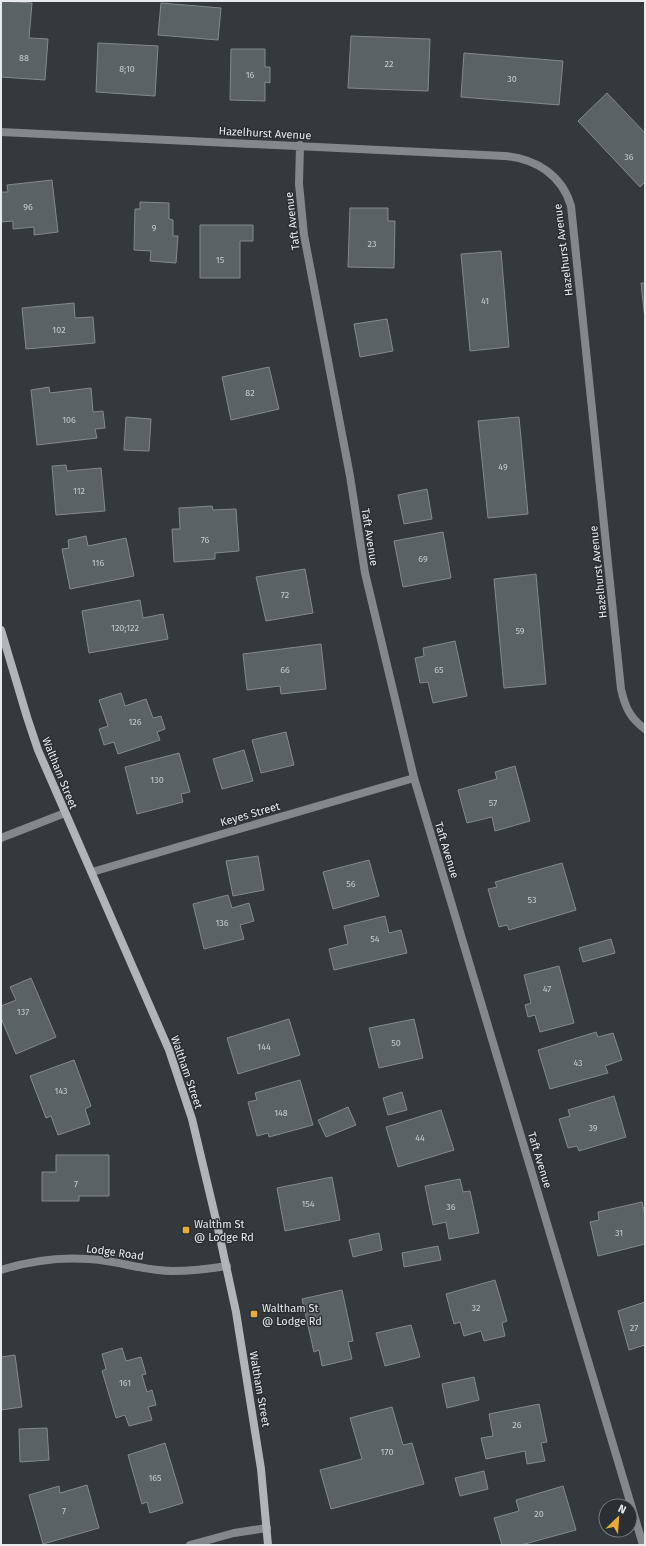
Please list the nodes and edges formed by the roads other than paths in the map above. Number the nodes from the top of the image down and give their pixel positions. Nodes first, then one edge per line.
1 (1, 132) edge
2 (300, 145) junction
3 (1, 630) edge
4 (645, 729) edge
5 (414, 778) junction
6 (65, 813) junction
7 (1, 838) edge
8 (92, 872) junction
9 (227, 1266) junction
10 (1, 1270) edge
11 (267, 1528) junction
12 (190, 1545) edge
13 (268, 1545) edge
14 (644, 1545) edge

1 - 2 street, Hazelhurst Avenue
2 - 4 street, Hazelhurst Avenue
2 - 5 street, Taft Avenue
3 - 6 main road, Waltham Street
5 - 8 street, Keyes Street
5 - 14 street, Taft Avenue
6 - 7 street
6 - 8 main road, Waltham Street
8 - 9 main road, Waltham Street
9 - 10 street, Lodge Road
9 - 11 main road, Waltham Street
11 - 12 street
11 - 13 main road, Waltham Street

